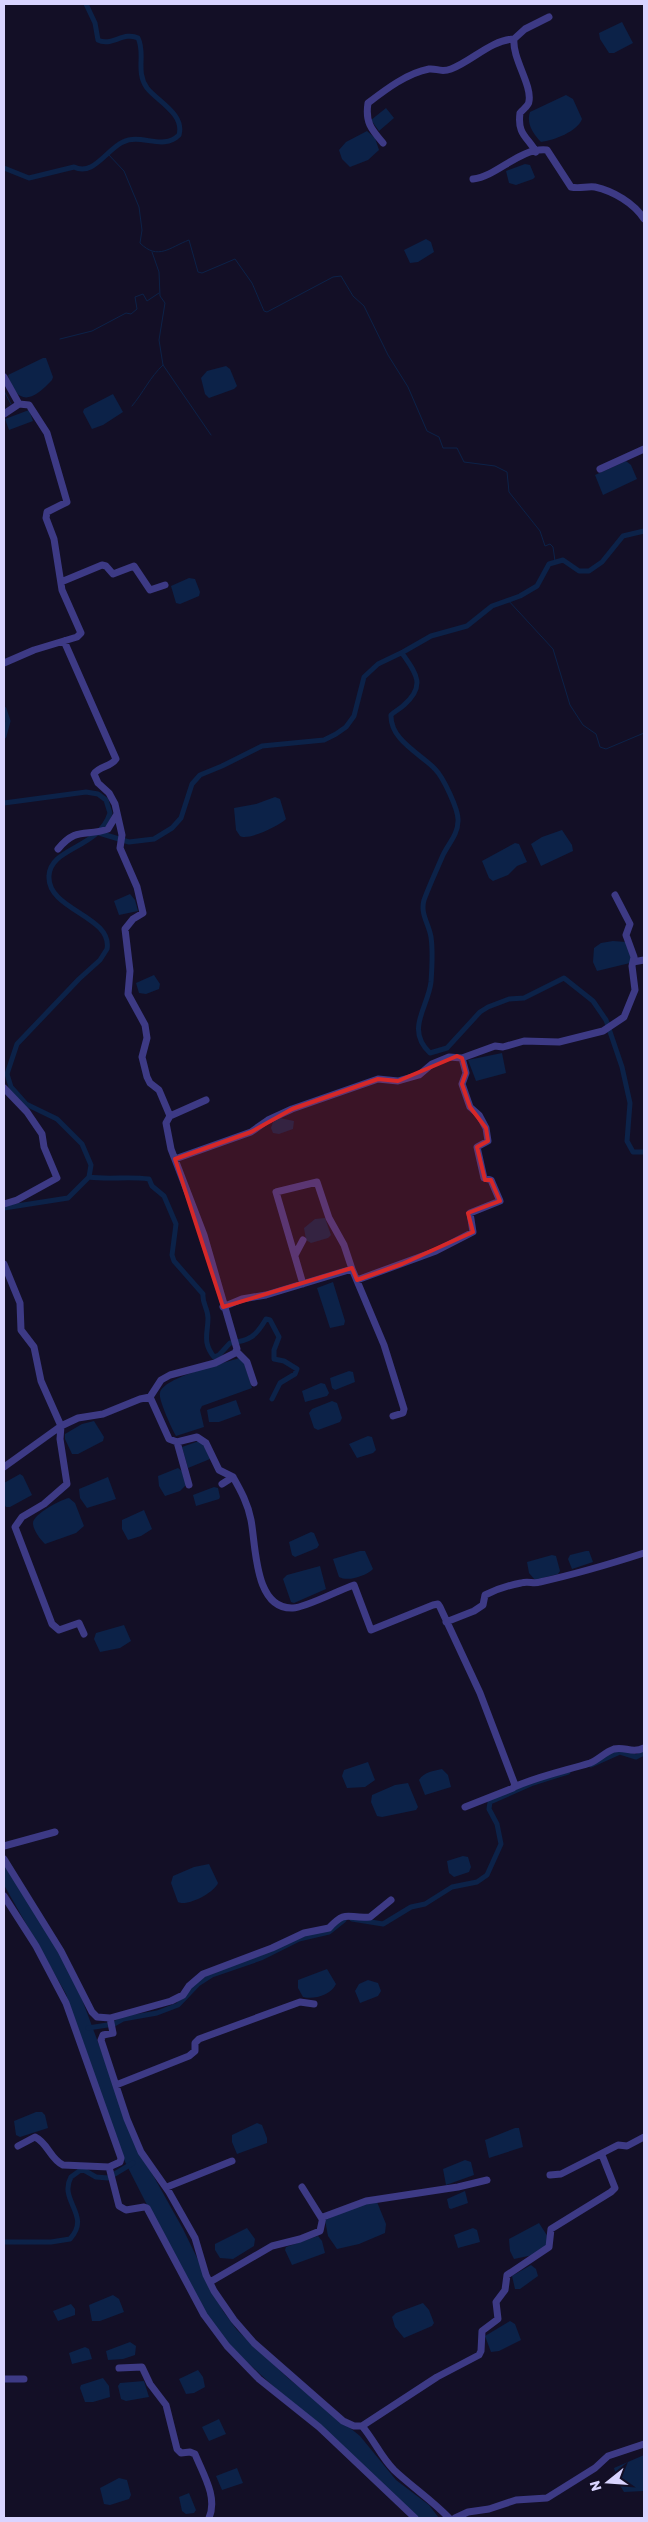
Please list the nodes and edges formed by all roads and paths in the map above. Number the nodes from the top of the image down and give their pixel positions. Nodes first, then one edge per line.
1 (549, 17) dead end
2 (514, 38) junction
3 (383, 143) dead end
4 (536, 152) junction
5 (473, 179) dead end
6 (644, 219) edge
7 (4, 377) edge
8 (19, 404) junction
9 (4, 414) edge
10 (644, 448) edge
11 (600, 469) dead end
12 (61, 582) junction
13 (165, 585) dead end
14 (64, 641) junction
15 (4, 663) edge
16 (118, 814) junction
17 (58, 849) dead end
18 (615, 895) dead end
19 (644, 960) edge
20 (633, 962) junction
21 (462, 1058) junction
22 (4, 1088) edge
23 (206, 1100) dead end
24 (170, 1116) junction
25 (175, 1159) junction
26 (4, 1204) edge
27 (303, 1240) dead end
28 (295, 1255) junction
29 (4, 1264) edge
30 (352, 1269) junction
31 (357, 1280) junction
32 (303, 1284) junction
33 (223, 1307) junction
34 (236, 1351) junction
35 (254, 1383) dead end
36 (150, 1397) junction
37 (394, 1416) dead end
38 (61, 1426) junction
39 (177, 1442) junction
40 (4, 1466) edge
41 (233, 1477) junction
42 (222, 1484) dead end
43 (189, 1485) dead end
44 (644, 1553) edge
45 (446, 1622) junction
46 (84, 1634) dead end
47 (644, 1748) edge
48 (514, 1787) junction
49 (465, 1807) dead end
50 (55, 1832) dead end
51 (4, 1846) edge
52 (4, 1859) edge
53 (4, 1896) edge
54 (391, 1900) dead end
55 (314, 2004) dead end
56 (110, 2019) junction
57 (116, 2085) junction
58 (644, 2137) edge
59 (18, 2146) dead end
60 (602, 2155) junction
61 (232, 2161) dead end
62 (110, 2169) junction
63 (550, 2175) dead end
64 (488, 2180) dead end
65 (166, 2187) junction
66 (302, 2187) dead end
67 (322, 2219) junction
68 (210, 2282) junction
69 (119, 2368) dead end
70 (4, 2379) edge
71 (24, 2379) dead end
72 (362, 2426) junction
73 (644, 2444) edge
74 (209, 2518) edge
75 (415, 2518) edge
76 (449, 2518) edge
77 (454, 2518) edge

1 - 2 street
2 - 3 street
2 - 4 street
4 - 5 street
4 - 6 street
7 - 8 street
8 - 9 street
8 - 12 street
10 - 11 street
12 - 13 street
12 - 14 street
14 - 15 street
14 - 16 street
16 - 17 street
16 - 24 street
18 - 20 street
19 - 20 street
20 - 21 street
21 - 25 street
21 - 31 street
22 - 26 street
23 - 24 street
24 - 25 street
25 - 33 street
27 - 28 street
28 - 30 street
28 - 32 street
29 - 38 street
30 - 31 street
30 - 32 street
31 - 37 street
32 - 33 street
33 - 34 street
34 - 35 street
34 - 36 street
36 - 38 street
36 - 39 street
38 - 40 street
38 - 46 street
39 - 41 street
39 - 43 street
41 - 42 street
41 - 45 street
44 - 45 street
45 - 48 street
47 - 48 street
48 - 49 street
50 - 51 street
52 - 56 street
53 - 62 street
54 - 56 street
55 - 57 street
56 - 57 street
57 - 65 street
58 - 60 street
59 - 62 street
60 - 63 street
60 - 72 street
61 - 65 street
62 - 75 street
64 - 67 street
65 - 68 street
66 - 67 street
67 - 68 street
68 - 72 street
69 - 74 street
70 - 71 street
72 - 76 street
73 - 77 street

